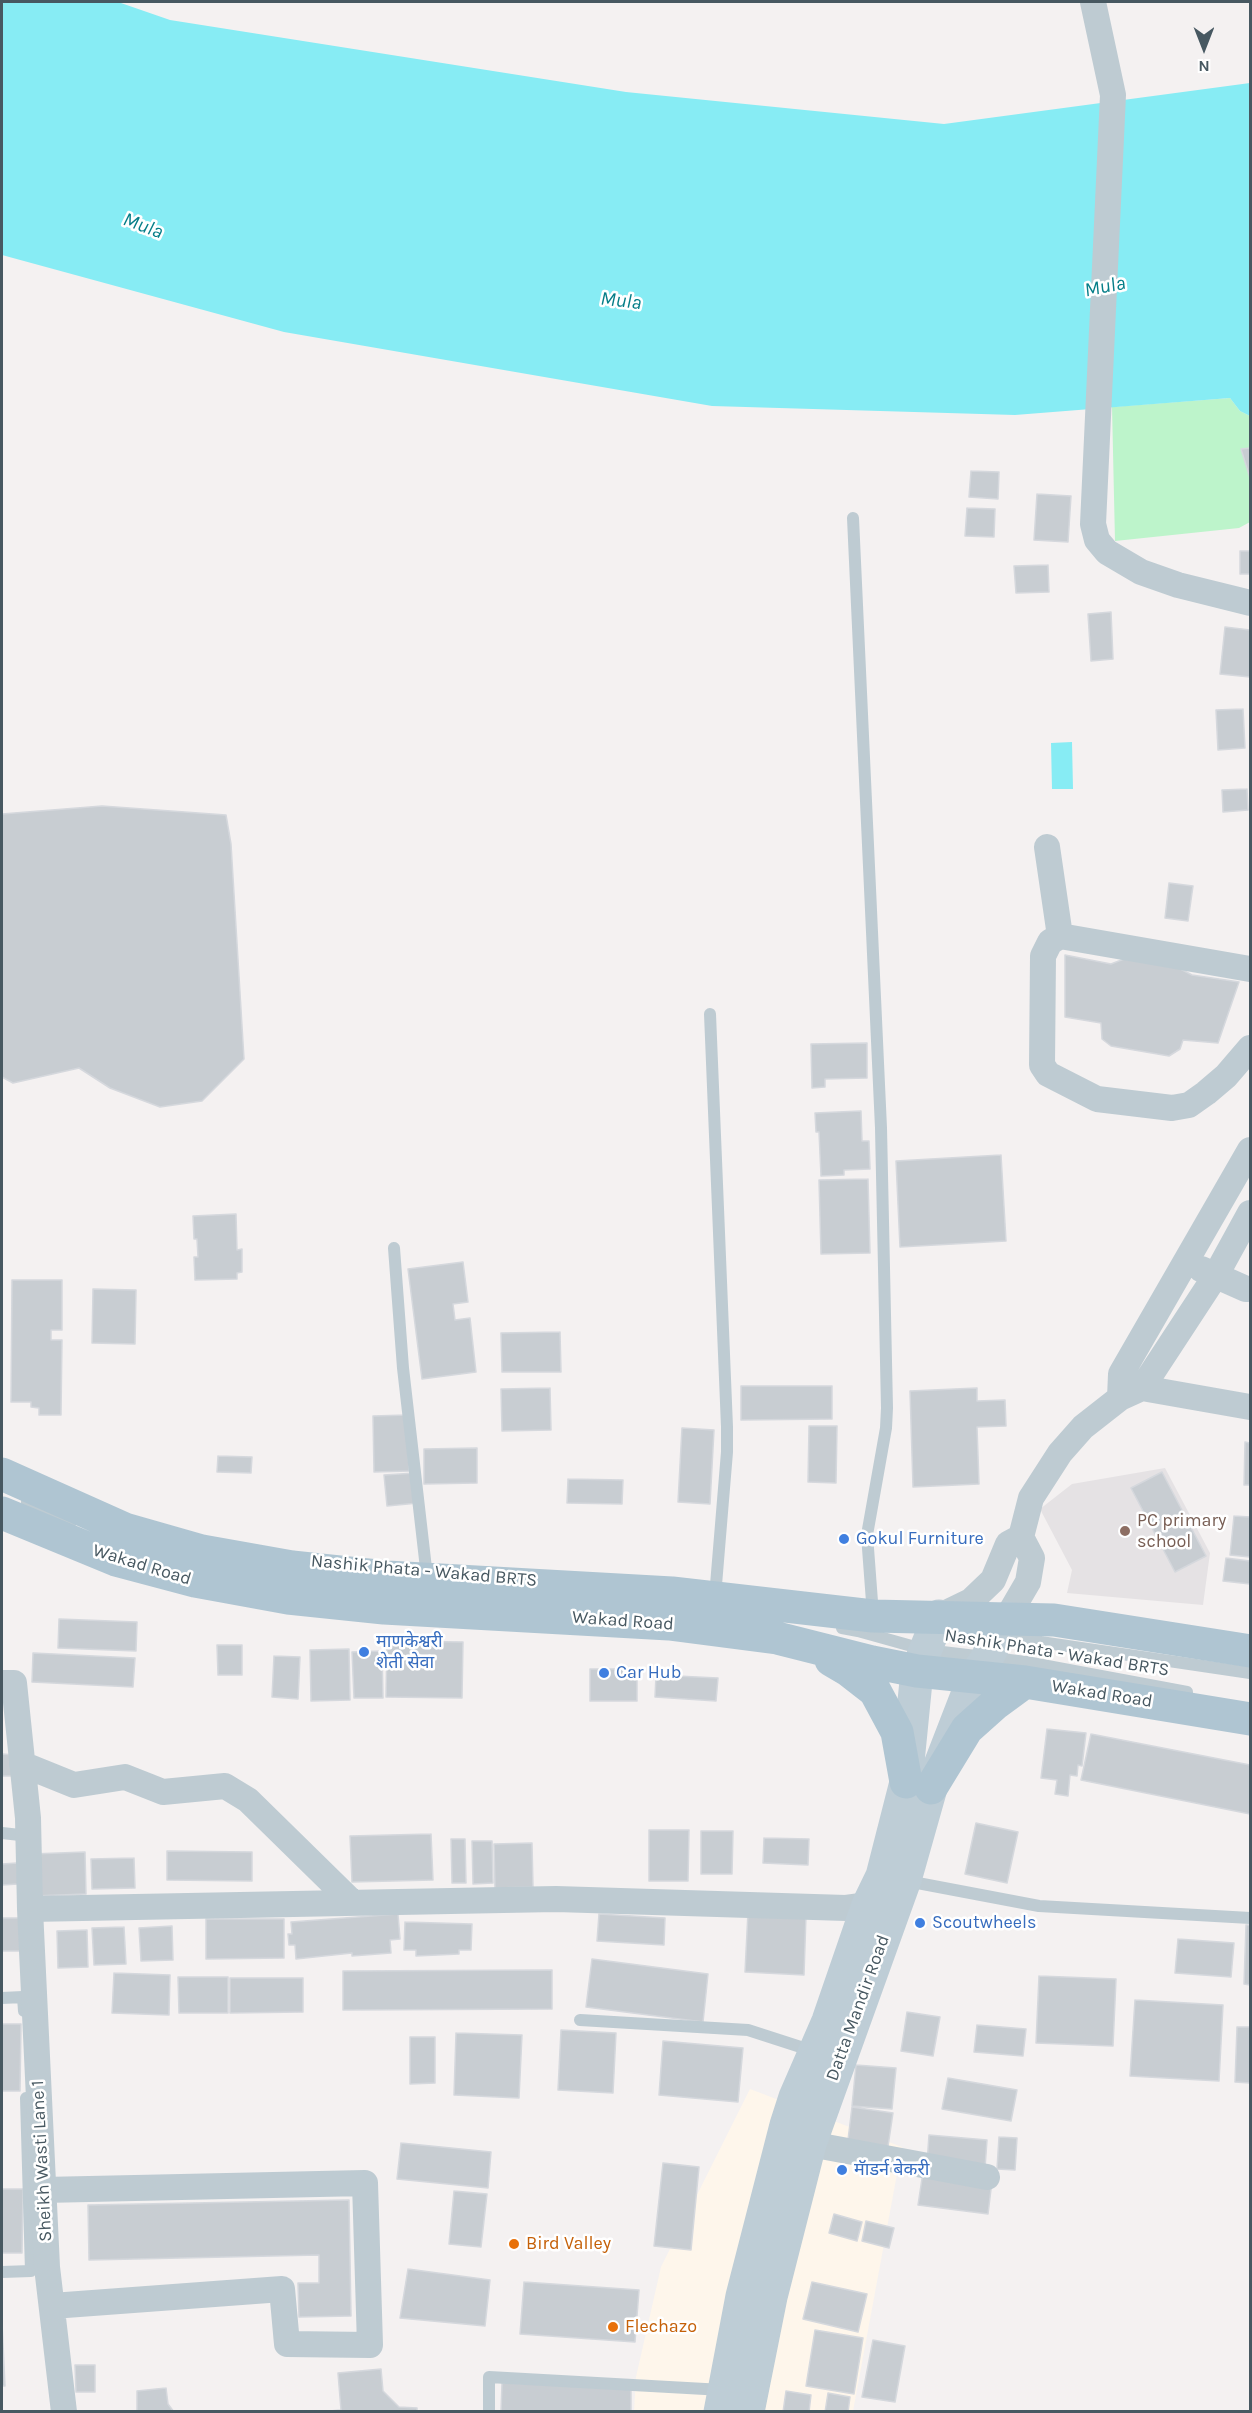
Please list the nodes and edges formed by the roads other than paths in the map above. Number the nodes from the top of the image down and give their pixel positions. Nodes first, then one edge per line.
1 (1093, 2) edge
2 (853, 518) dead end
3 (1249, 601) edge
4 (1047, 847) dead end
5 (1060, 936) junction
6 (1251, 969) edge
7 (710, 1014) dead end
8 (1251, 1048) edge
9 (1251, 1150) edge
10 (1251, 1213) edge
11 (394, 1248) dead end
12 (1187, 1263) junction
13 (1215, 1275) junction
14 (1248, 1291) edge
15 (1131, 1393) junction
16 (1251, 1407) edge
17 (5, 1494) edge
18 (85, 1532) dead end
19 (1021, 1537) junction
20 (263, 1575) dead end
21 (427, 1585) junction
22 (486, 1595) dead end
23 (715, 1598) junction
24 (866, 1623) junction
25 (824, 1626) dead end
26 (773, 1627) junction
27 (964, 1642) junction
28 (1251, 1651) edge
29 (1251, 1673) edge
30 (1025, 1682) junction
31 (2, 1683) edge
32 (1204, 1695) dead end
33 (1251, 1719) edge
34 (22, 1764) junction
35 (918, 1785) junction
36 (2, 1833) edge
37 (29, 1836) junction
38 (905, 1880) junction
39 (352, 1902) junction
40 (868, 1905) junction
41 (30, 1909) junction
42 (1251, 1918) edge
43 (29, 1997) junction
44 (2, 1998) edge
45 (580, 2020) dead end
46 (814, 2052) junction
47 (798, 2134) junction
48 (987, 2177) dead end
49 (44, 2190) junction
50 (39, 2270) junction
51 (2, 2272) edge
52 (756, 2296) junction
53 (52, 2306) junction
54 (722, 2401) edge
55 (64, 2412) edge
56 (489, 2412) edge
57 (748, 2412) edge

1 - 3 street
2 - 24 lane
4 - 5 street
5 - 6 street
5 - 8 street
7 - 23 lane
9 - 12 street
10 - 13 street
11 - 21 lane
12 - 13 street
12 - 15 street
13 - 14 street
13 - 15 street
15 - 16 street
15 - 19 street
17 - 18 lane
17 - 21 main road, Wakad Road
17 - 26 main road, Wakad Road
19 - 27 street
19 - 27 street
20 - 21 lane, Nashik Phata - Wakad BRTS
21 - 23 main road, Wakad Road
22 - 26 lane, Nashik Phata - Wakad BRTS
23 - 24 main road, Wakad Road
24 - 25 lane
24 - 27 main road, Wakad Road
26 - 27 main road, Wakad Road
26 - 35 main road
27 - 28 main road, Wakad Road
27 - 29 lane, Nashik Phata - Wakad BRTS
27 - 30 main road, Wakad Road
27 - 32 lane, Nashik Phata - Wakad BRTS
27 - 35 main road, Datta Mandir Road
27 - 35 main road, Datta Mandir Road
30 - 33 main road, Wakad Road
30 - 35 main road
31 - 34 street, Sheikh Wasti Lane 1
34 - 37 street, Sheikh Wasti Lane 1
34 - 39 street
35 - 38 main road, Datta Mandir Road
35 - 40 main road, Datta Mandir Road
36 - 37 lane
37 - 41 street, Sheikh Wasti Lane 1
38 - 42 lane
38 - 47 main road, Datta Mandir Road
39 - 40 street
39 - 41 street
40 - 46 main road, Datta Mandir Road
41 - 43 street, Sheikh Wasti Lane 1
43 - 44 lane
43 - 49 street, Sheikh Wasti Lane 1
43 - 50 lane
45 - 46 lane
46 - 47 main road, Datta Mandir Road
47 - 48 street
47 - 52 main road, Datta Mandir Road
49 - 50 street, Sheikh Wasti Lane 1
49 - 53 street
50 - 51 lane
50 - 53 street, Sheikh Wasti Lane 1
52 - 54 main road, Datta Mandir Road
52 - 57 main road, Datta Mandir Road
53 - 55 street, Sheikh Wasti Lane 1
54 - 56 lane

